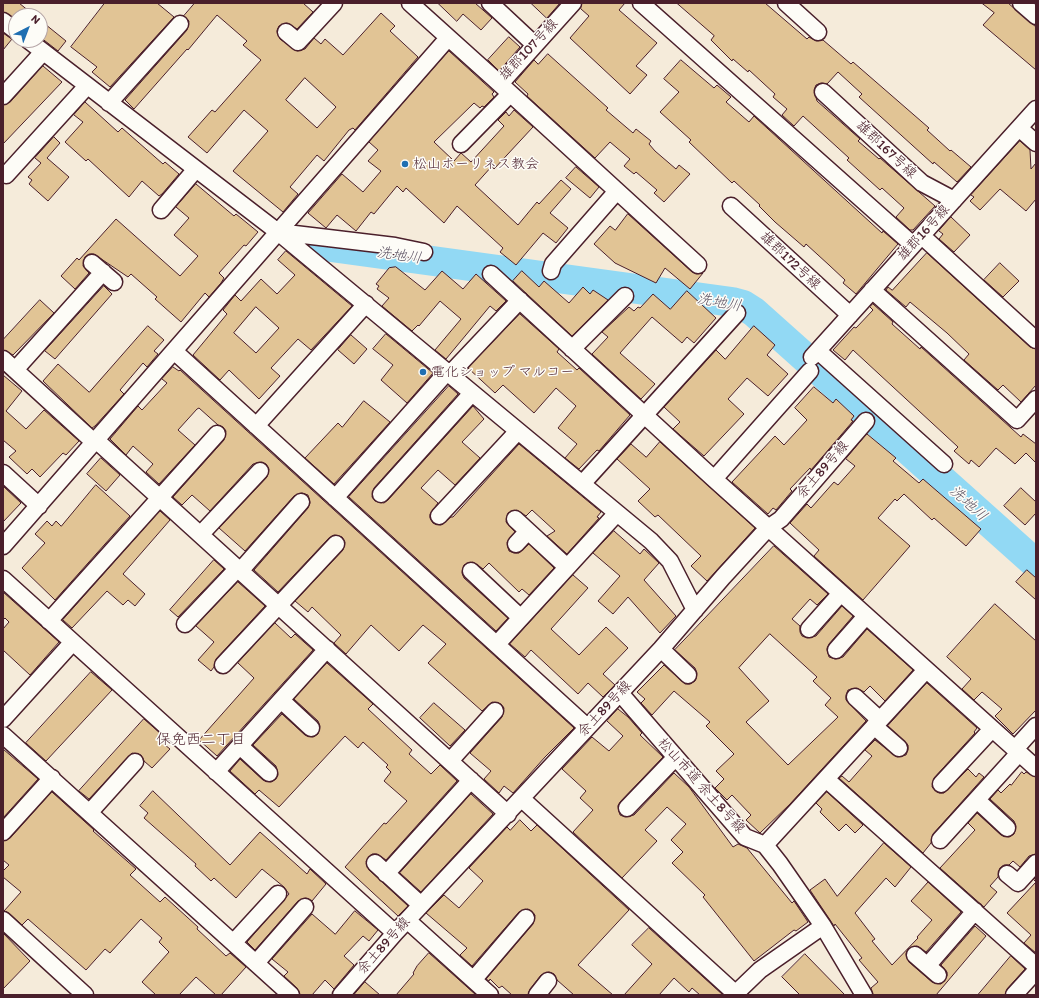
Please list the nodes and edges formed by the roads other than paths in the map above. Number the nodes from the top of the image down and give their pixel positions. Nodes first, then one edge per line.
1 (334, 3) edge
2 (410, 3) edge
3 (490, 3) edge
4 (573, 3) edge
5 (641, 3) edge
6 (786, 3) edge
7 (1021, 3) edge
8 (1036, 16) edge
9 (180, 24) dead end
10 (286, 32) dead end
11 (818, 32) dead end
12 (448, 38) junction
13 (535, 45) junction
14 (38, 48) edge
15 (43, 52) junction
16 (87, 86) junction
17 (505, 89) junction
18 (829, 92) dead end
19 (3, 96) edge
20 (109, 102) junction
21 (1036, 109) edge
22 (1019, 128) junction
23 (1036, 143) edge
24 (461, 144) dead end
25 (196, 169) junction
26 (6, 175) dead end
27 (617, 191) junction
28 (954, 200) junction
29 (731, 206) dead end
30 (161, 210) dead end
31 (278, 232) junction
32 (918, 240) junction
33 (424, 252) dead end
34 (698, 265) dead end
35 (551, 271) dead end
36 (103, 273) dead end
37 (491, 274) dead end
38 (872, 290) junction
39 (624, 296) dead end
40 (520, 300) junction
41 (366, 304) junction
42 (737, 313) dead end
43 (850, 315) junction
44 (1036, 340) edge
45 (572, 349) junction
46 (174, 351) junction
47 (3, 359) edge
48 (813, 360) junction
49 (15, 370) junction
50 (448, 373) junction
51 (472, 393) junction
52 (1033, 410) edge
53 (644, 416) junction
54 (866, 421) dead end
55 (256, 426) junction
56 (518, 431) junction
57 (217, 434) dead end
58 (96, 442) junction
59 (944, 464) dead end
60 (260, 471) dead end
61 (3, 473) edge
62 (714, 479) junction
63 (582, 484) junction
64 (380, 493) dead end
65 (161, 497) junction
66 (335, 498) junction
67 (301, 502) dead end
68 (39, 506) junction
69 (617, 513) junction
70 (439, 516) dead end
71 (515, 519) dead end
72 (768, 528) junction
73 (528, 531) junction
74 (201, 534) junction
75 (336, 544) dead end
76 (516, 544) dead end
77 (3, 546) edge
78 (567, 567) junction
79 (239, 569) junction
80 (3, 579) edge
81 (474, 581) dead end
82 (841, 594) junction
83 (279, 605) junction
84 (695, 610) junction
85 (866, 616) junction
86 (521, 618) junction
87 (49, 621) junction
88 (185, 624) dead end
89 (809, 629) dead end
90 (72, 643) junction
91 (497, 644) junction
92 (328, 649) junction
93 (662, 649) junction
94 (836, 650) dead end
95 (223, 665) dead end
96 (926, 670) junction
97 (688, 675) dead end
98 (620, 693) junction
99 (855, 697) dead end
100 (281, 700) junction
101 (495, 711) dead end
102 (3, 719) edge
103 (877, 723) junction
104 (1036, 726) edge
105 (588, 727) junction
106 (311, 728) dead end
107 (992, 729) junction
108 (6, 743) edge
109 (240, 746) junction
110 (898, 748) dead end
111 (1017, 751) junction
112 (675, 758) junction
113 (450, 761) junction
114 (135, 762) dead end
115 (1036, 768) edge
116 (216, 772) junction
117 (269, 773) dead end
118 (52, 778) junction
119 (826, 779) junction
120 (472, 780) junction
121 (941, 784) dead end
122 (522, 799) junction
123 (977, 800) junction
124 (627, 808) dead end
125 (90, 812) junction
126 (508, 814) junction
127 (1007, 828) dead end
128 (3, 832) edge
129 (947, 839) dead end
130 (765, 845) junction
131 (1036, 863) edge
132 (1007, 874) dead end
133 (278, 894) dead end
134 (305, 906) dead end
135 (421, 906) junction
136 (975, 911) junction
137 (526, 918) dead end
138 (3, 920) edge
139 (408, 920) junction
140 (823, 926) junction
141 (395, 933) junction
142 (234, 942) junction
143 (915, 955) dead end
144 (256, 962) junction
145 (1036, 966) edge
146 (1036, 971) edge
147 (474, 979) junction
148 (548, 981) dead end
149 (85, 995) edge
150 (291, 995) edge
151 (341, 995) edge
152 (490, 995) edge
153 (537, 995) edge
154 (735, 995) edge
155 (864, 995) edge
156 (1014, 995) edge

1 - 10 street
2 - 12 street, 雄郡107号線
3 - 13 street
4 - 13 street, 雄郡107号線
5 - 32 street
6 - 11 street
7 - 8 street
9 - 20 street
12 - 17 street, 雄郡107号線
12 - 31 street
13 - 17 street, 雄郡107号線
14 - 15 street
15 - 16 street
15 - 19 street
16 - 20 street
16 - 26 street
17 - 24 street
17 - 27 street
18 - 28 street, 雄郡167号線
20 - 25 street
21 - 22 street, 雄郡16号線
22 - 23 street
22 - 28 street, 雄郡16号線
25 - 30 street
25 - 31 street
27 - 34 street
27 - 35 street
28 - 32 street, 雄郡16号線
29 - 43 street, 雄郡172号線
31 - 33 street
31 - 41 street
31 - 46 street
32 - 38 street, 雄郡16号線
32 - 44 street
36 - 49 street
37 - 40 street
38 - 43 street, 雄郡16号線
38 - 52 street
39 - 45 street
40 - 45 street
40 - 50 street
41 - 50 street
41 - 55 street
42 - 53 street
43 - 48 street, 雄郡16号線
45 - 53 street
46 - 55 street
46 - 58 street
47 - 49 street
48 - 59 street
48 - 62 street, 雄郡16号線
49 - 58 street
50 - 51 street
50 - 66 street
51 - 56 street
51 - 64 street
53 - 62 street
53 - 63 street
54 - 72 street, 余土89号線
55 - 66 street
56 - 63 street
56 - 70 street
57 - 65 street
58 - 65 street
58 - 68 street
60 - 74 street
61 - 68 street
62 - 72 street
63 - 69 street
65 - 74 street
65 - 87 street
66 - 91 street
67 - 79 street
68 - 77 street
69 - 78 street
69 - 84 street
71 - 73 street
72 - 82 street
72 - 84 street, 余土89号線
73 - 76 street
73 - 78 street
74 - 79 street
75 - 83 street
78 - 86 street
79 - 83 street
79 - 88 street
80 - 87 street
81 - 86 street
82 - 85 street
82 - 89 street
83 - 92 street
83 - 95 street
84 - 93 street, 余土89号線
85 - 94 street
85 - 96 street
86 - 91 street
87 - 90 street
90 - 102 street
90 - 116 street
91 - 105 street
92 - 100 street
92 - 113 street
93 - 97 street
93 - 98 street, 余土89号線
96 - 103 street
96 - 107 street
98 - 105 street, 余土89号線
98 - 112 street, 松山市道 余土8号線
99 - 103 street
100 - 106 street
100 - 109 street
101 - 113 street
103 - 110 street
103 - 119 street
104 - 111 street
105 - 122 street, 余土89号線
107 - 111 street
107 - 121 street
108 - 118 street
109 - 116 street
109 - 117 street
111 - 115 street
111 - 123 street
112 - 124 street
112 - 130 street, 松山市道 余土8号線
113 - 120 street
114 - 125 street
116 - 141 street
118 - 125 street
118 - 128 street
119 - 130 street
119 - 136 street
120 - 126 street
120 - 135 street
122 - 126 street, 余土89号線
122 - 154 street
123 - 127 street
123 - 129 street
125 - 142 street
126 - 135 street, 余土89号線
130 - 140 street
131 - 132 street
133 - 142 street
134 - 144 street
135 - 139 street, 余土89号線
136 - 143 street
136 - 145 street
137 - 147 street
138 - 149 street
139 - 141 street, 余土89号線
139 - 147 street
140 - 154 street
140 - 155 street
141 - 151 street, 余土89号線
142 - 144 street
144 - 150 street
146 - 156 street
147 - 152 street
148 - 153 street

